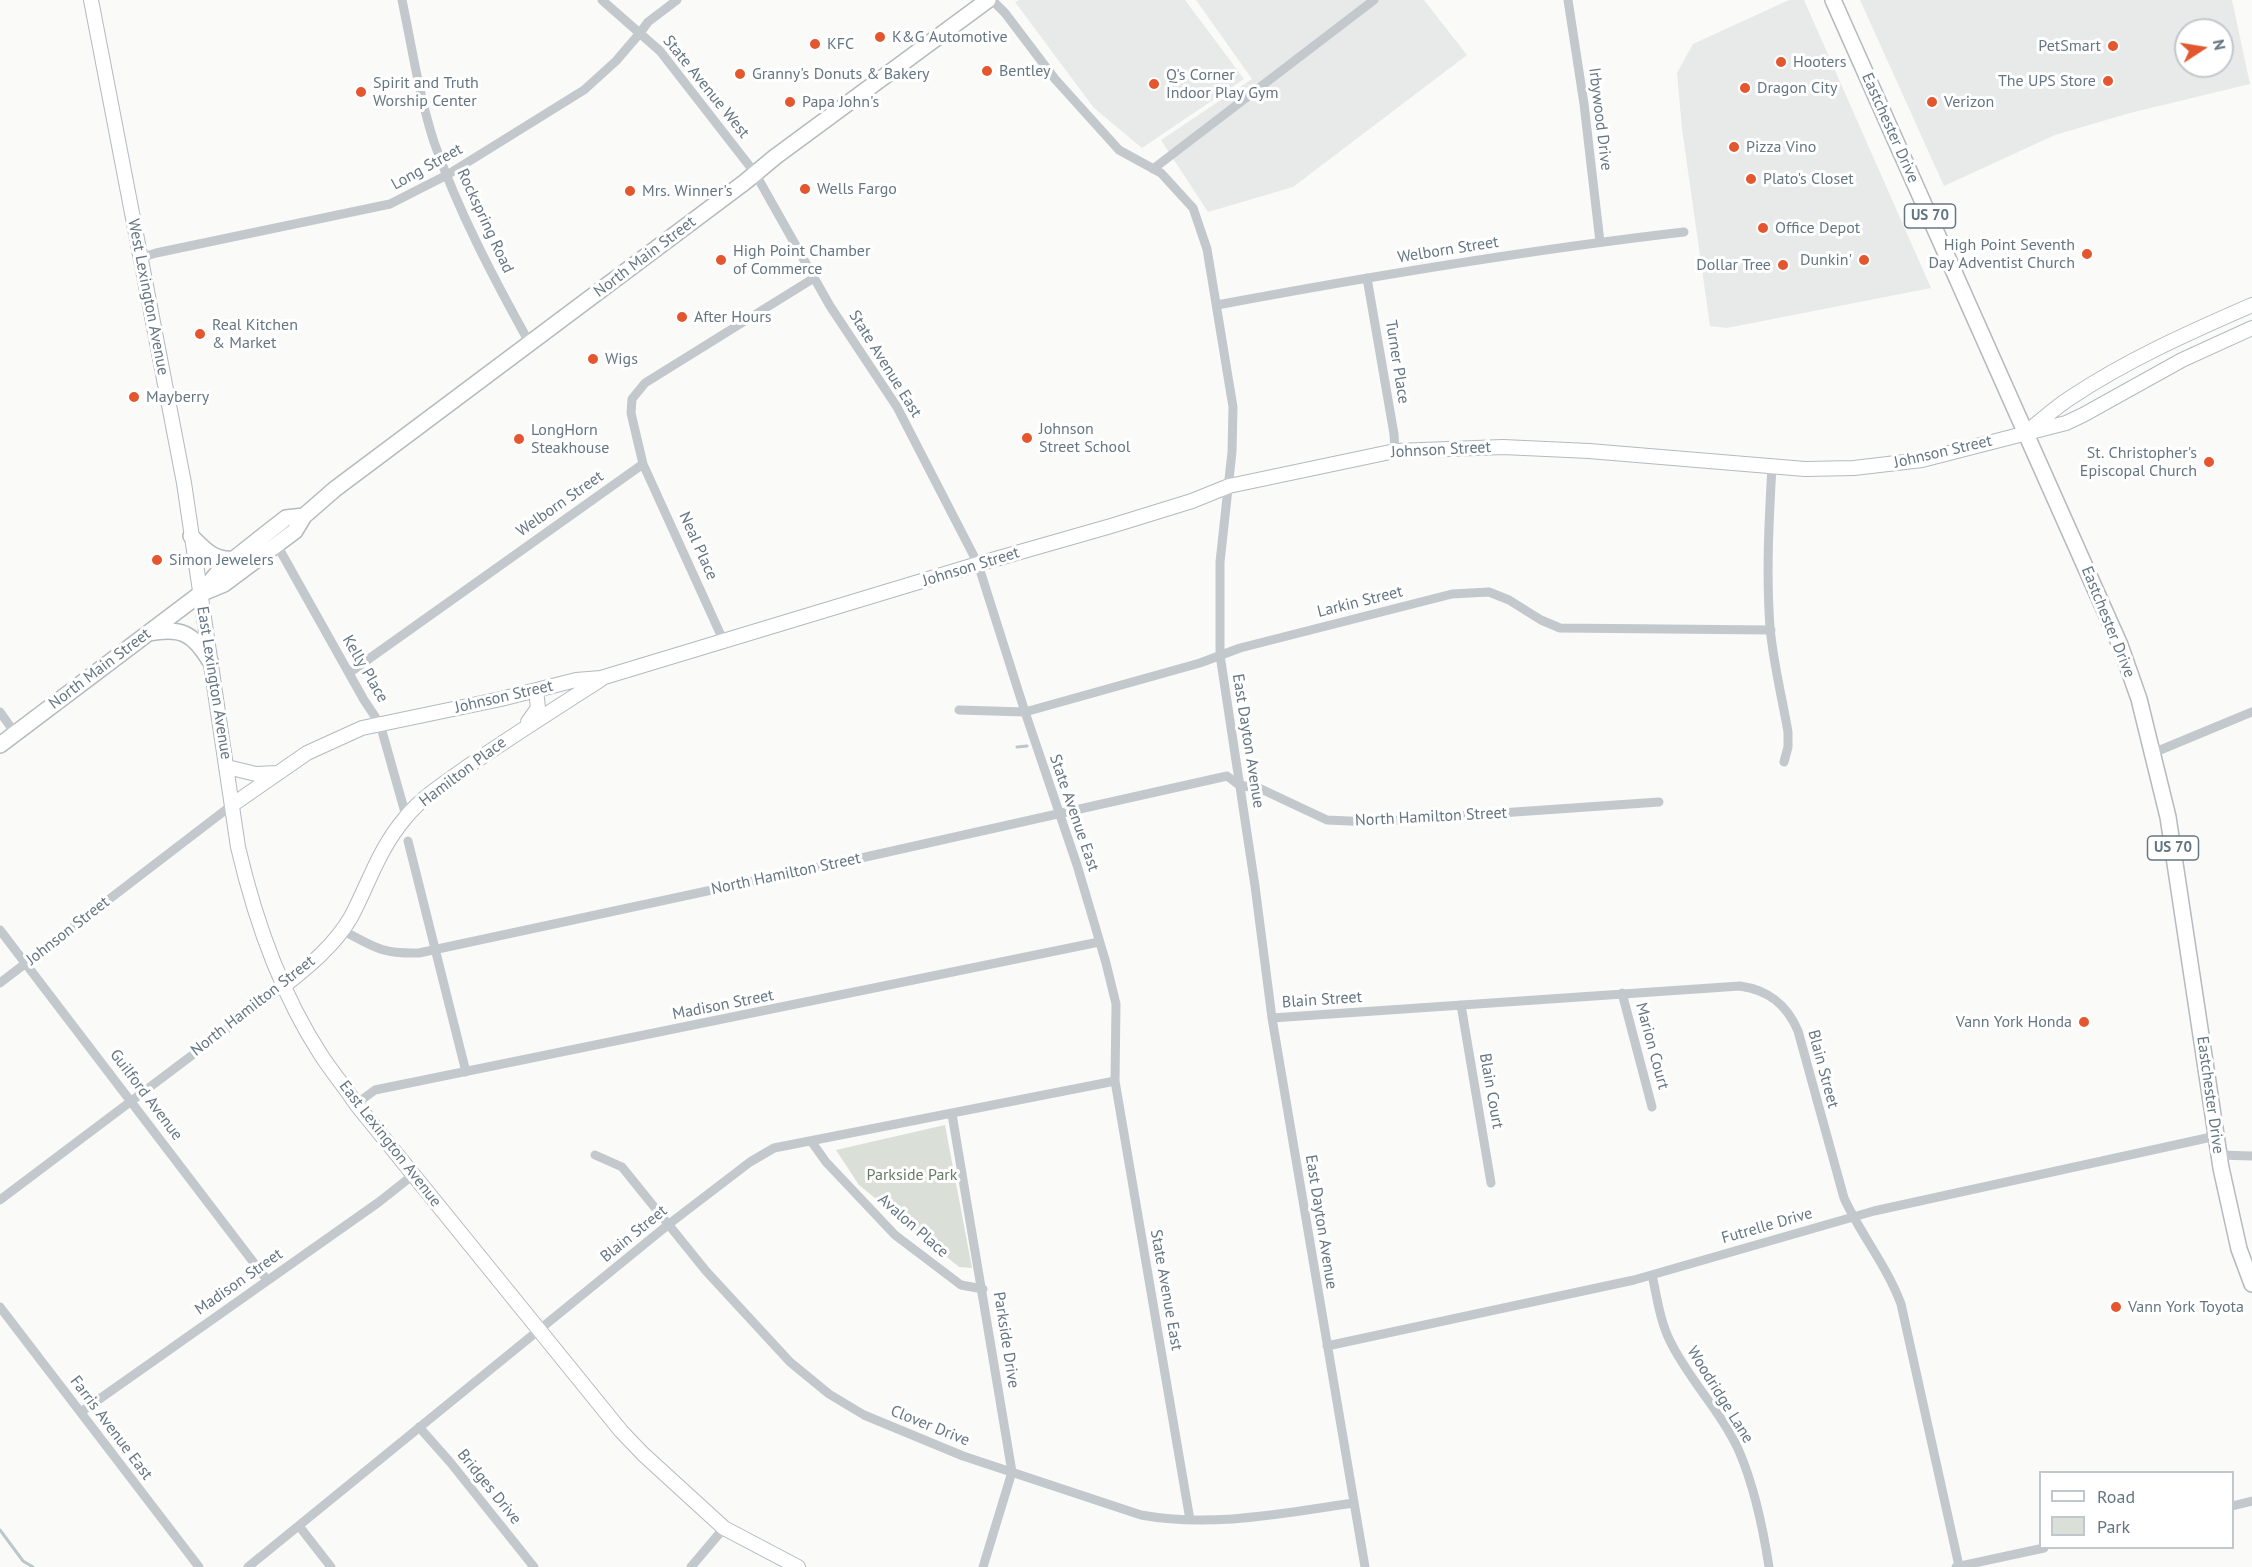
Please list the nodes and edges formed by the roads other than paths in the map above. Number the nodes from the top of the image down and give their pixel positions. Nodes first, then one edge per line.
1 (91, 0) edge
2 (402, 0) edge
3 (602, 0) edge
4 (677, 0) edge
5 (990, 0) edge
6 (1374, 0) edge
7 (1568, 0) edge
8 (1833, 0) edge
9 (640, 33) junction
10 (1153, 169) junction
11 (755, 173) junction
12 (447, 175) junction
13 (1684, 232) dead end
14 (1600, 242) junction
15 (140, 258) junction
16 (814, 278) junction
17 (1367, 278) junction
18 (1217, 305) junction
19 (2252, 305) edge
20 (2252, 328) edge
21 (530, 344) junction
22 (2026, 432) junction
23 (1395, 451) junction
24 (643, 464) junction
25 (1772, 466) junction
26 (1229, 486) junction
27 (304, 516) junction
28 (191, 536) junction
29 (278, 545) junction
30 (234, 559) junction
31 (978, 564) junction
32 (200, 594) junction
33 (1771, 630) junction
34 (146, 634) junction
35 (724, 642) junction
36 (1220, 655) junction
37 (210, 661) junction
38 (349, 673) junction
39 (601, 678) junction
40 (536, 690) junction
41 (959, 710) dead end
42 (0, 712) edge
43 (1025, 712) junction
44 (2252, 712) edge
45 (380, 724) junction
46 (523, 728) junction
47 (15, 733) junction
48 (0, 745) edge
49 (2153, 753) junction
50 (1784, 762) dead end
51 (227, 767) junction
52 (277, 773) junction
53 (1239, 785) junction
54 (1659, 802) dead end
55 (232, 805) junction
56 (1059, 813) junction
57 (406, 816) junction
58 (408, 841) dead end
59 (0, 930) edge
60 (342, 930) junction
61 (1099, 942) junction
62 (435, 949) junction
63 (26, 964) junction
64 (0, 983) edge
65 (284, 986) junction
66 (1622, 993) junction
67 (1461, 1005) junction
68 (1272, 1018) junction
69 (466, 1072) junction
70 (1115, 1081) junction
71 (131, 1100) junction
72 (356, 1104) junction
73 (1652, 1107) dead end
74 (952, 1114) junction
75 (2216, 1136) junction
76 (812, 1142) junction
77 (595, 1155) dead end
78 (2219, 1155) junction
79 (2252, 1156) edge
80 (413, 1175) junction
81 (1491, 1183) dead end
82 (0, 1200) edge
83 (1853, 1216) junction
84 (669, 1224) junction
85 (1652, 1275) junction
86 (267, 1280) junction
87 (2252, 1284) edge
88 (983, 1289) junction
89 (0, 1307) edge
90 (540, 1330) junction
91 (1327, 1346) junction
92 (81, 1412) junction
93 (419, 1427) junction
94 (1012, 1472) junction
95 (2252, 1501) edge
96 (1354, 1503) junction
97 (2234, 1506) edge
98 (1190, 1520) junction
99 (299, 1526) junction
100 (724, 1528) junction
101 (2039, 1549) edge
102 (199, 1567) edge
103 (248, 1567) edge
104 (331, 1567) edge
105 (534, 1567) edge
106 (691, 1567) edge
107 (798, 1567) edge
108 (983, 1567) edge
109 (1365, 1567) edge
110 (1769, 1567) edge
111 (1957, 1567) edge

1 - 15 street, West Lexington Avenue
2 - 12 street, Rockspring Road
3 - 9 street, State Avenue West
4 - 9 street, Long Street
5 - 10 street, East Dayton Avenue
5 - 11 main road, North Main Street
6 - 10 street
7 - 14 street, Irbywood Drive
8 - 22 main road, Eastchester Drive / US 70
9 - 11 street, State Avenue West
9 - 12 street, Long Street
10 - 18 street, East Dayton Avenue
11 - 16 street, State Avenue East
11 - 21 main road, North Main Street
12 - 15 street, Long Street
12 - 21 street, Rockspring Road
13 - 14 street, Welborn Street
14 - 17 street, Welborn Street
15 - 28 street, West Lexington Avenue
16 - 24 street
16 - 31 street, State Avenue East
17 - 18 street, Welborn Street
17 - 23 street, Turner Place
18 - 26 street, East Dayton Avenue
19 - 22 street, Johnson Street
20 - 22 street, Johnson Street
21 - 27 main road, North Main Street
22 - 25 street, Johnson Street
22 - 49 main road, Eastchester Drive / US 70
23 - 25 street, Johnson Street
23 - 26 street, Johnson Street
24 - 35 street, Neal Place
24 - 38 street, Welborn Street
25 - 33 street
26 - 31 street, Johnson Street
26 - 36 street, East Dayton Avenue
27 - 29 main road, North Main Street
27 - 30 main road, North Main Street
28 - 30 main road
28 - 32 street, West Lexington Avenue
29 - 32 main road, North Main Street
29 - 38 street, Kelly Place
30 - 32 main road, North Main Street
31 - 35 street, Johnson Street
31 - 43 street, State Avenue East
32 - 34 main road, North Main Street
32 - 37 street, East Lexington Avenue
33 - 36 street, Larkin Street
33 - 50 street
34 - 37 main road
34 - 47 main road, North Main Street
35 - 39 street, Johnson Street
36 - 43 street, Larkin Street
36 - 53 street, East Dayton Avenue
37 - 51 street, East Lexington Avenue
38 - 45 street, Kelly Place
39 - 40 street, Johnson Street
39 - 46 street, Hamilton Place
40 - 45 street, Johnson Street
40 - 46 street
41 - 43 street, Larkin Street
42 - 47 street
43 - 56 street, State Avenue East
44 - 49 street
45 - 52 street, Johnson Street
45 - 57 street, Kelly Place
46 - 57 street, Hamilton Place
47 - 48 main road, North Main Street
49 - 75 main road, Eastchester Drive / US 70
51 - 52 street
51 - 55 street, East Lexington Avenue
52 - 55 street, Johnson Street
53 - 54 street, North Hamilton Street
53 - 56 street, North Hamilton Street
53 - 68 street, East Dayton Avenue
55 - 63 street, Johnson Street
55 - 65 street, East Lexington Avenue
56 - 61 street, State Avenue East
56 - 62 street, North Hamilton Street
57 - 60 street, Hamilton Place
58 - 62 street
59 - 63 street, Guilford Avenue
60 - 62 street, North Hamilton Street
60 - 65 street, North Hamilton Street
61 - 69 street, Madison Street
61 - 70 street, State Avenue East
62 - 69 street
63 - 64 street, Johnson Street
63 - 71 street, Guilford Avenue
65 - 71 street, North Hamilton Street
65 - 72 street, East Lexington Avenue
66 - 67 street, Blain Street
66 - 73 street, Marion Court
66 - 83 street, Blain Street
67 - 68 street, Blain Street
67 - 81 street, Blain Court
68 - 91 street, East Dayton Avenue
69 - 72 street, Madison Street
70 - 74 street, Blain Street
70 - 98 street, State Avenue East
71 - 82 street, North Hamilton Street
71 - 86 street, Guilford Avenue
72 - 80 street, East Lexington Avenue
74 - 76 street, Blain Street
74 - 88 street, Parkside Drive
75 - 78 main road, Eastchester Drive / US 70
75 - 83 street, Futrelle Drive
76 - 84 street, Blain Street
76 - 88 street, Avalon Place
77 - 84 street, Clover Drive
78 - 79 street
78 - 87 main road, Eastchester Drive / US 70
80 - 86 street, Madison Street
80 - 90 street, East Lexington Avenue
83 - 85 street, Futrelle Drive
83 - 111 street, Blain Street
84 - 90 street, Blain Street
84 - 94 street, Clover Drive
85 - 91 street, Futrelle Drive
85 - 110 street, Woodridge Lane
86 - 92 street, Madison Street
88 - 94 street, Parkside Drive
89 - 92 street, Farris Avenue East
90 - 93 street, Blain Street
90 - 100 street, East Lexington Avenue
91 - 96 street, East Dayton Avenue
92 - 102 street, Farris Avenue East
93 - 99 street, Blain Street
93 - 105 street, Bridges Drive
94 - 98 street, Clover Drive
94 - 108 street, Parkside Drive
95 - 97 street
96 - 98 street, Clover Drive
96 - 109 street, East Dayton Avenue
99 - 103 street, Blain Street
99 - 104 street
100 - 106 street
100 - 107 street, East Lexington Avenue
101 - 111 street

